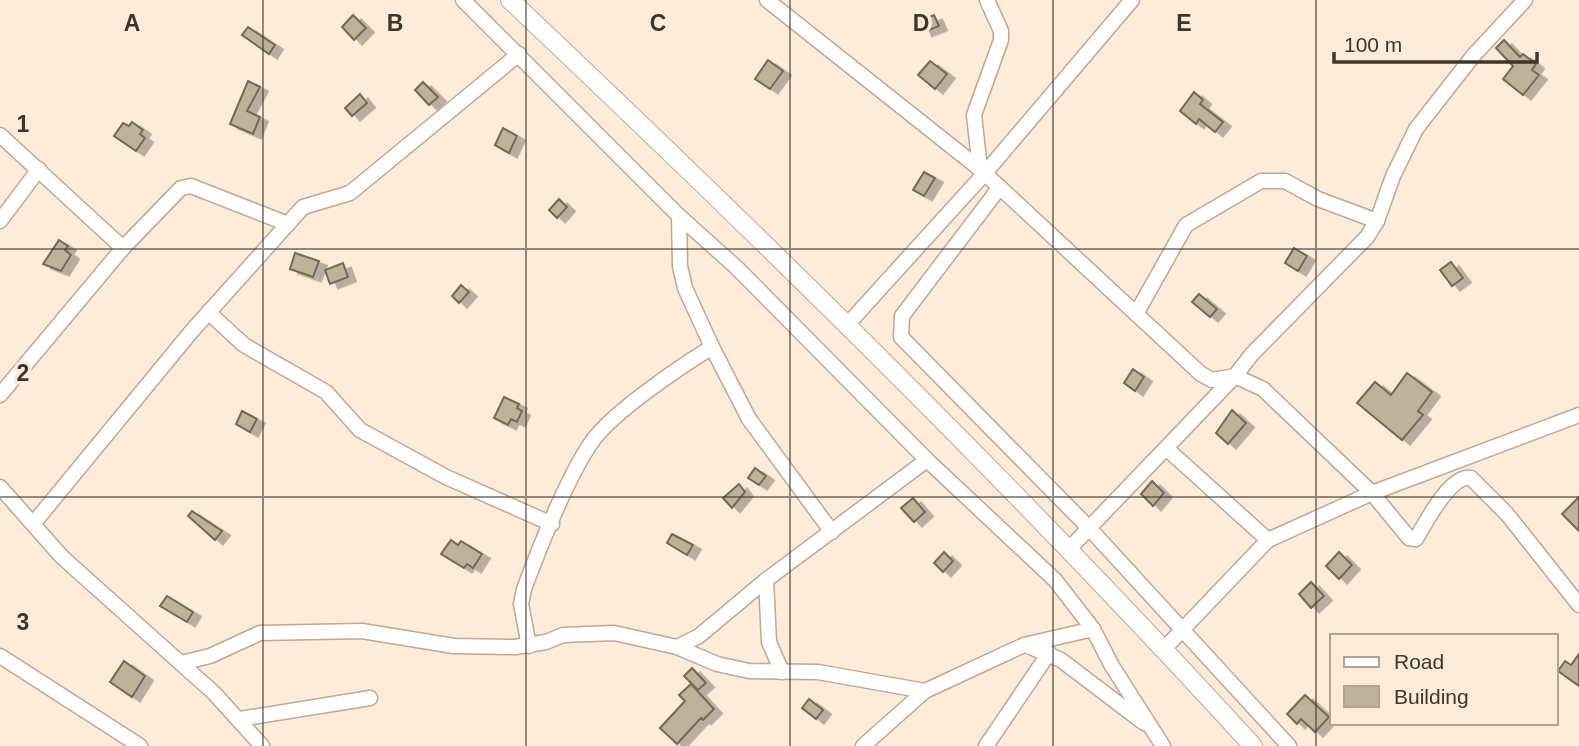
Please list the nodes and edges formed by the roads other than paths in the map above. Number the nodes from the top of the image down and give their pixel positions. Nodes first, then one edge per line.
1 (463, 0) edge
2 (510, 0) edge
3 (767, 0) edge
4 (987, 0) edge
5 (1132, 0) edge
6 (1525, 0) edge
7 (519, 54) junction
8 (0, 135) edge
9 (40, 169) junction
10 (982, 171) junction
11 (1000, 187) junction
12 (679, 216) junction
13 (0, 221) edge
14 (1377, 221) junction
15 (288, 224) junction
16 (123, 248) junction
17 (208, 312) junction
18 (1136, 314) junction
19 (847, 325) junction
20 (712, 346) junction
21 (1235, 376) junction
22 (0, 394) edge
23 (1579, 415) edge
24 (1167, 449) junction
25 (927, 460) junction
26 (1, 490) edge
27 (1372, 493) junction
28 (33, 524) junction
29 (552, 524) junction
30 (1089, 528) junction
31 (832, 533) junction
32 (1268, 540) junction
33 (1069, 549) junction
34 (766, 580) junction
35 (1579, 605) edge
36 (1093, 629) junction
37 (1182, 631) junction
38 (1024, 645) junction
39 (529, 646) junction
40 (677, 647) junction
41 (1164, 649) junction
42 (1049, 653) junction
43 (0, 656) edge
44 (181, 663) junction
45 (782, 673) junction
46 (925, 691) junction
47 (370, 698) dead end
48 (240, 719) junction
49 (1150, 729) junction
50 (255, 743) edge
51 (139, 746) edge
52 (863, 746) edge
53 (986, 746) edge
54 (1163, 746) edge
55 (1253, 746) edge
56 (1289, 746) edge

1 - 7 street
2 - 19 main road
3 - 10 street
4 - 10 street
5 - 10 street
6 - 14 street
7 - 12 street
7 - 15 street
8 - 9 street
9 - 13 street
9 - 16 street
10 - 11 street
10 - 19 street
11 - 18 street
11 - 30 street
12 - 20 street
12 - 25 street
14 - 18 street
14 - 21 street
15 - 16 street
15 - 17 street
16 - 22 street
17 - 28 street
17 - 29 street
18 - 21 street
19 - 33 main road
20 - 29 street
20 - 31 street
21 - 24 street
21 - 27 street
23 - 27 street
24 - 30 street
24 - 32 street
25 - 31 street
25 - 36 street
26 - 28 street
27 - 32 street
27 - 35 street
28 - 44 street
29 - 39 street
30 - 33 street
30 - 37 street
31 - 34 street
32 - 37 street
33 - 41 main road
34 - 40 street
34 - 45 street
36 - 38 street
36 - 49 street
37 - 41 street
37 - 56 street
38 - 42 street
38 - 46 street
39 - 40 street
39 - 44 street
40 - 45 street
41 - 55 main road
42 - 49 street
42 - 53 street
43 - 51 street
44 - 48 street
45 - 46 street
46 - 52 street
47 - 48 street
48 - 50 street
49 - 54 street

